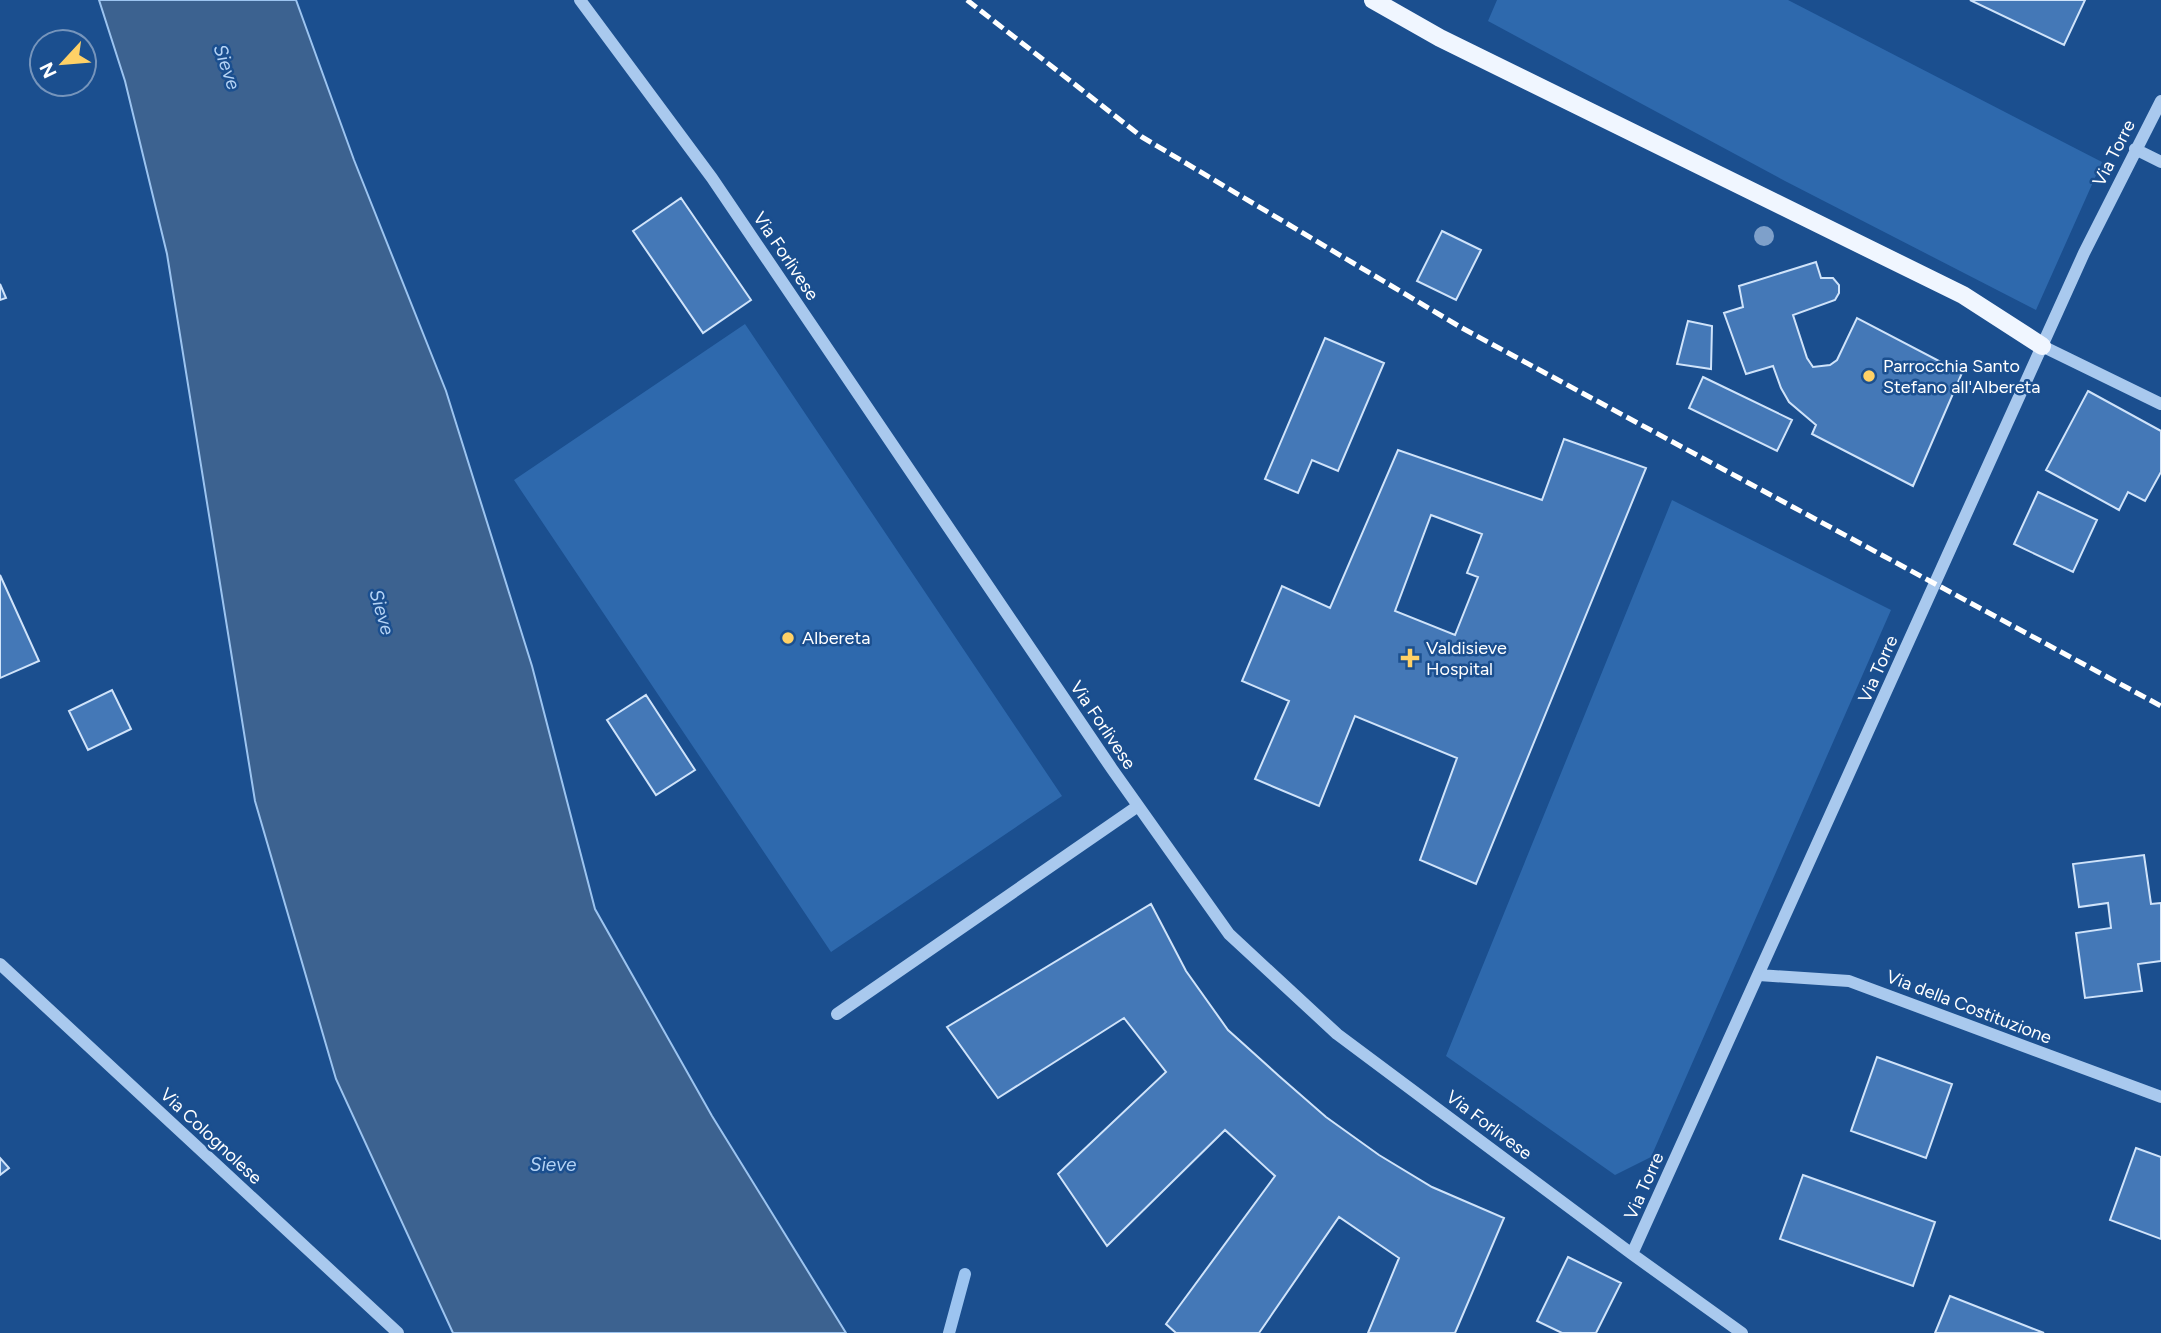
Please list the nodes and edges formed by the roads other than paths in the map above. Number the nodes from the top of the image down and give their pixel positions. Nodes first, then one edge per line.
1 (580, 0) edge
2 (1373, 0) edge
3 (2161, 101) edge
4 (2136, 149) junction
5 (2161, 162) edge
6 (2042, 346) junction
7 (2161, 404) edge
8 (1138, 806) junction
9 (0, 964) edge
10 (1759, 975) junction
11 (837, 1014) dead end
12 (2161, 1097) edge
13 (1632, 1254) junction
14 (398, 1333) edge
15 (1742, 1333) edge

1 - 8 street, Via Forlivese
2 - 6 main road
3 - 4 street, Via Torre
4 - 5 street
4 - 6 street, Via Torre
6 - 7 street
6 - 10 street, Via Torre
8 - 11 street
8 - 13 street, Via Forlivese
9 - 14 street, Via Colognolese
10 - 12 street, Via della Costituzione
10 - 13 street, Via Torre
13 - 15 street, Via Forlivese

